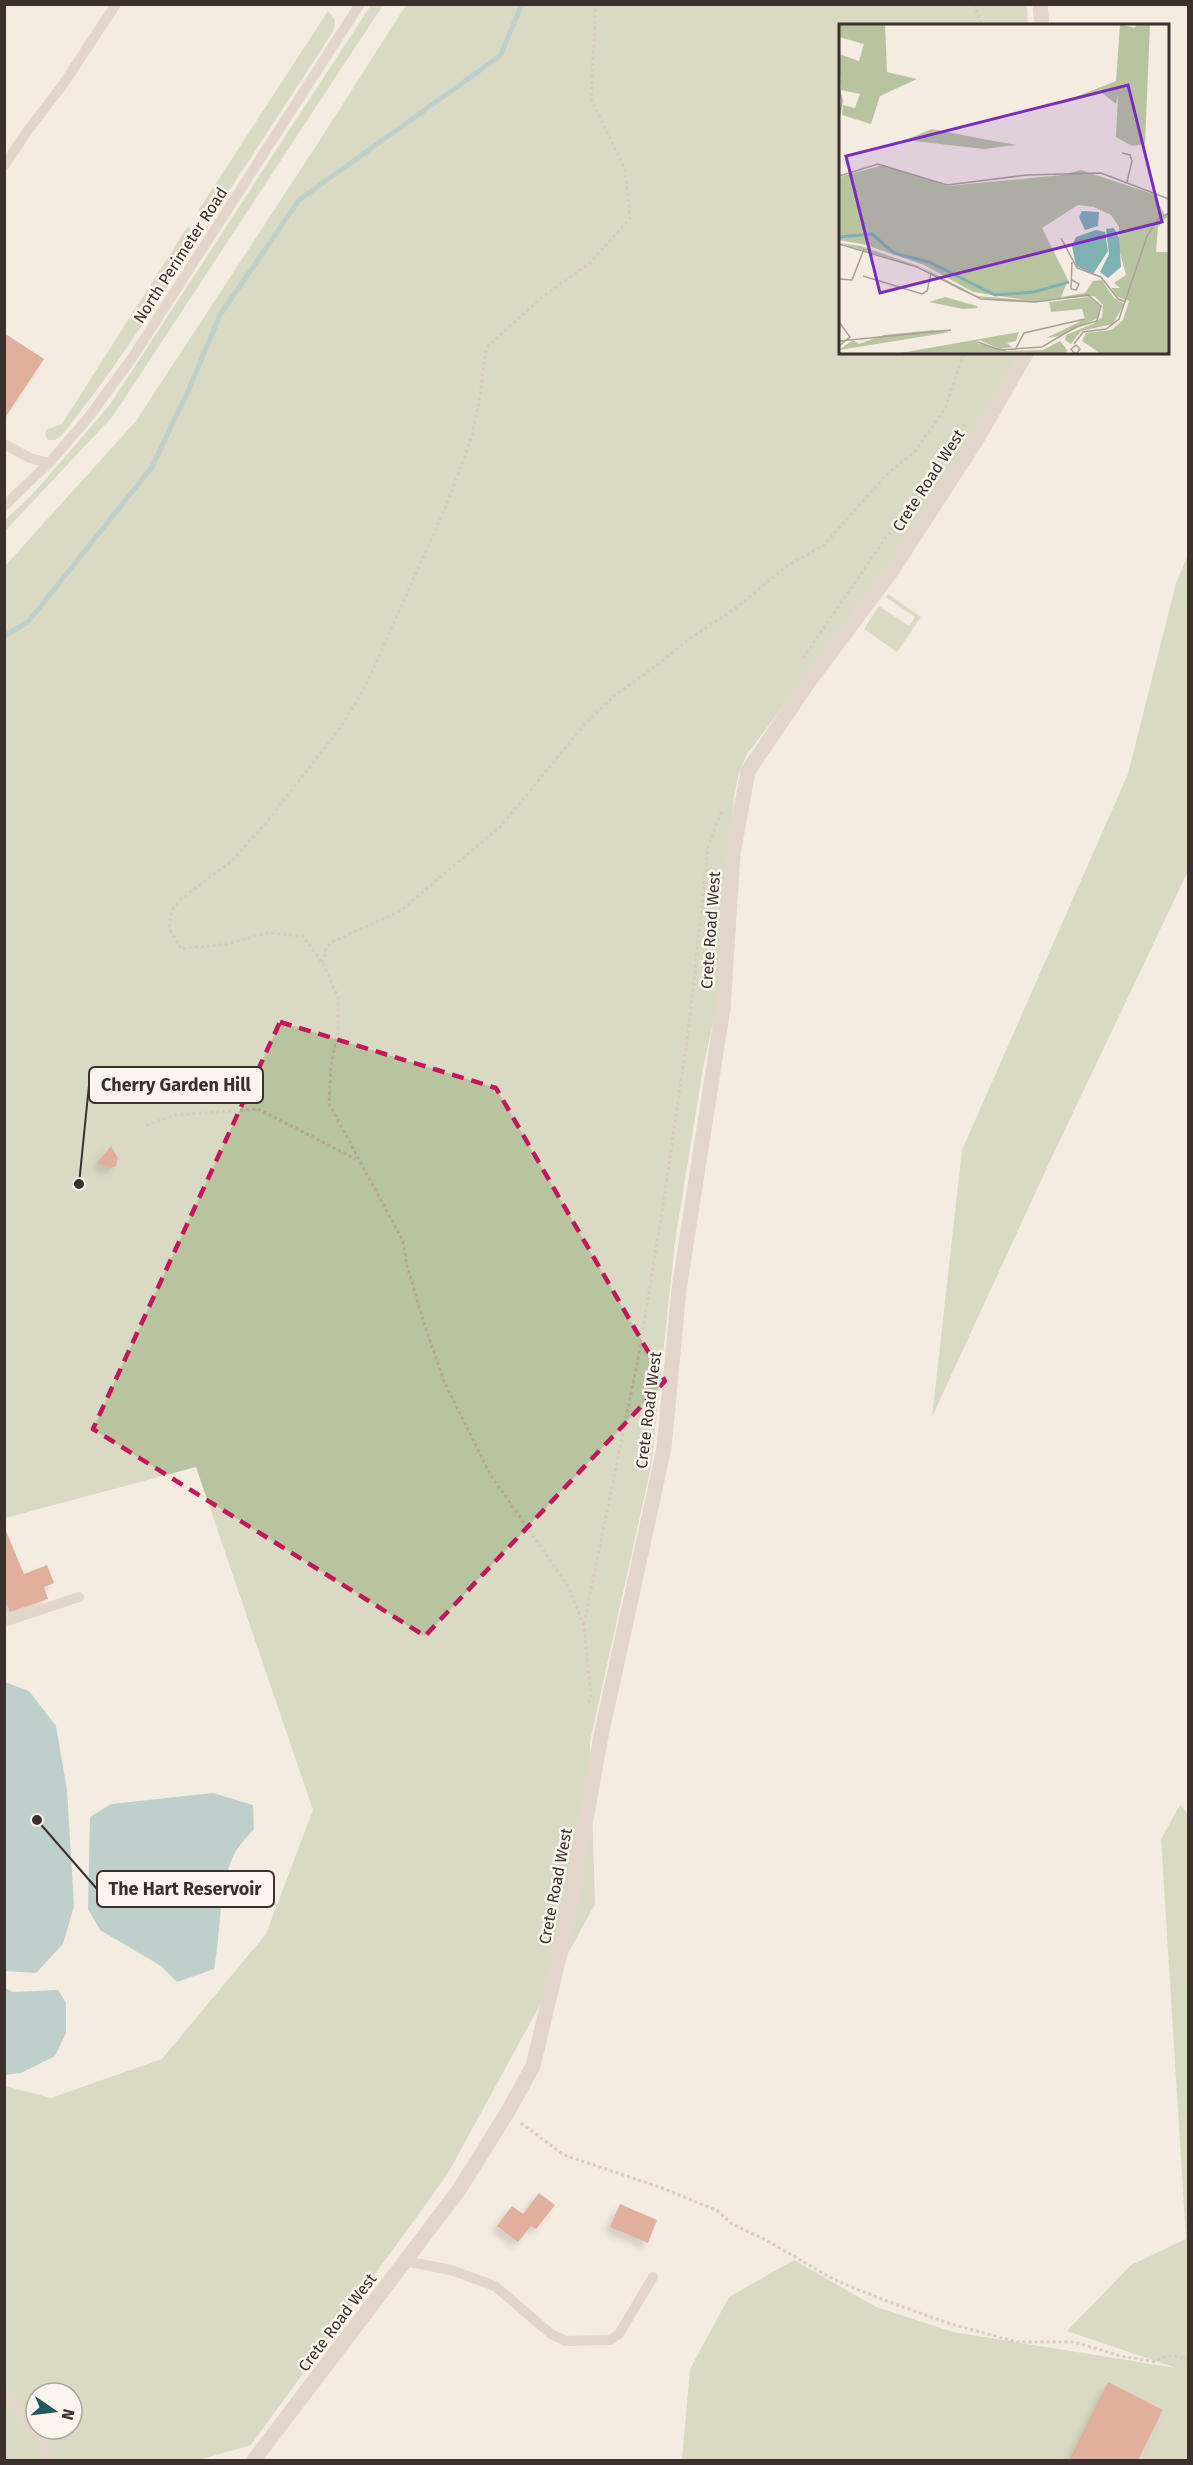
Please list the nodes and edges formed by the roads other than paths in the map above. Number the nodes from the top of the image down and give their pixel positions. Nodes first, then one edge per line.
1 (116, 4) edge
2 (360, 4) edge
3 (1040, 4) edge
4 (1042, 24) edge
5 (4, 166) edge
6 (1026, 354) edge
7 (4, 444) edge
8 (49, 463) junction
9 (4, 506) edge
10 (78, 1597) dead end
11 (4, 1622) edge
12 (405, 2261) junction
13 (653, 2277) dead end
14 (4, 2391) edge
15 (47, 2460) edge
16 (254, 2460) edge

1 - 5 lane
2 - 8 lane, North Perimeter Road
3 - 4 street
6 - 12 street, Crete Road West
7 - 8 lane
8 - 9 lane, North Perimeter Road
10 - 11 lane
12 - 13 lane
12 - 16 street, Crete Road West
14 - 15 lane

